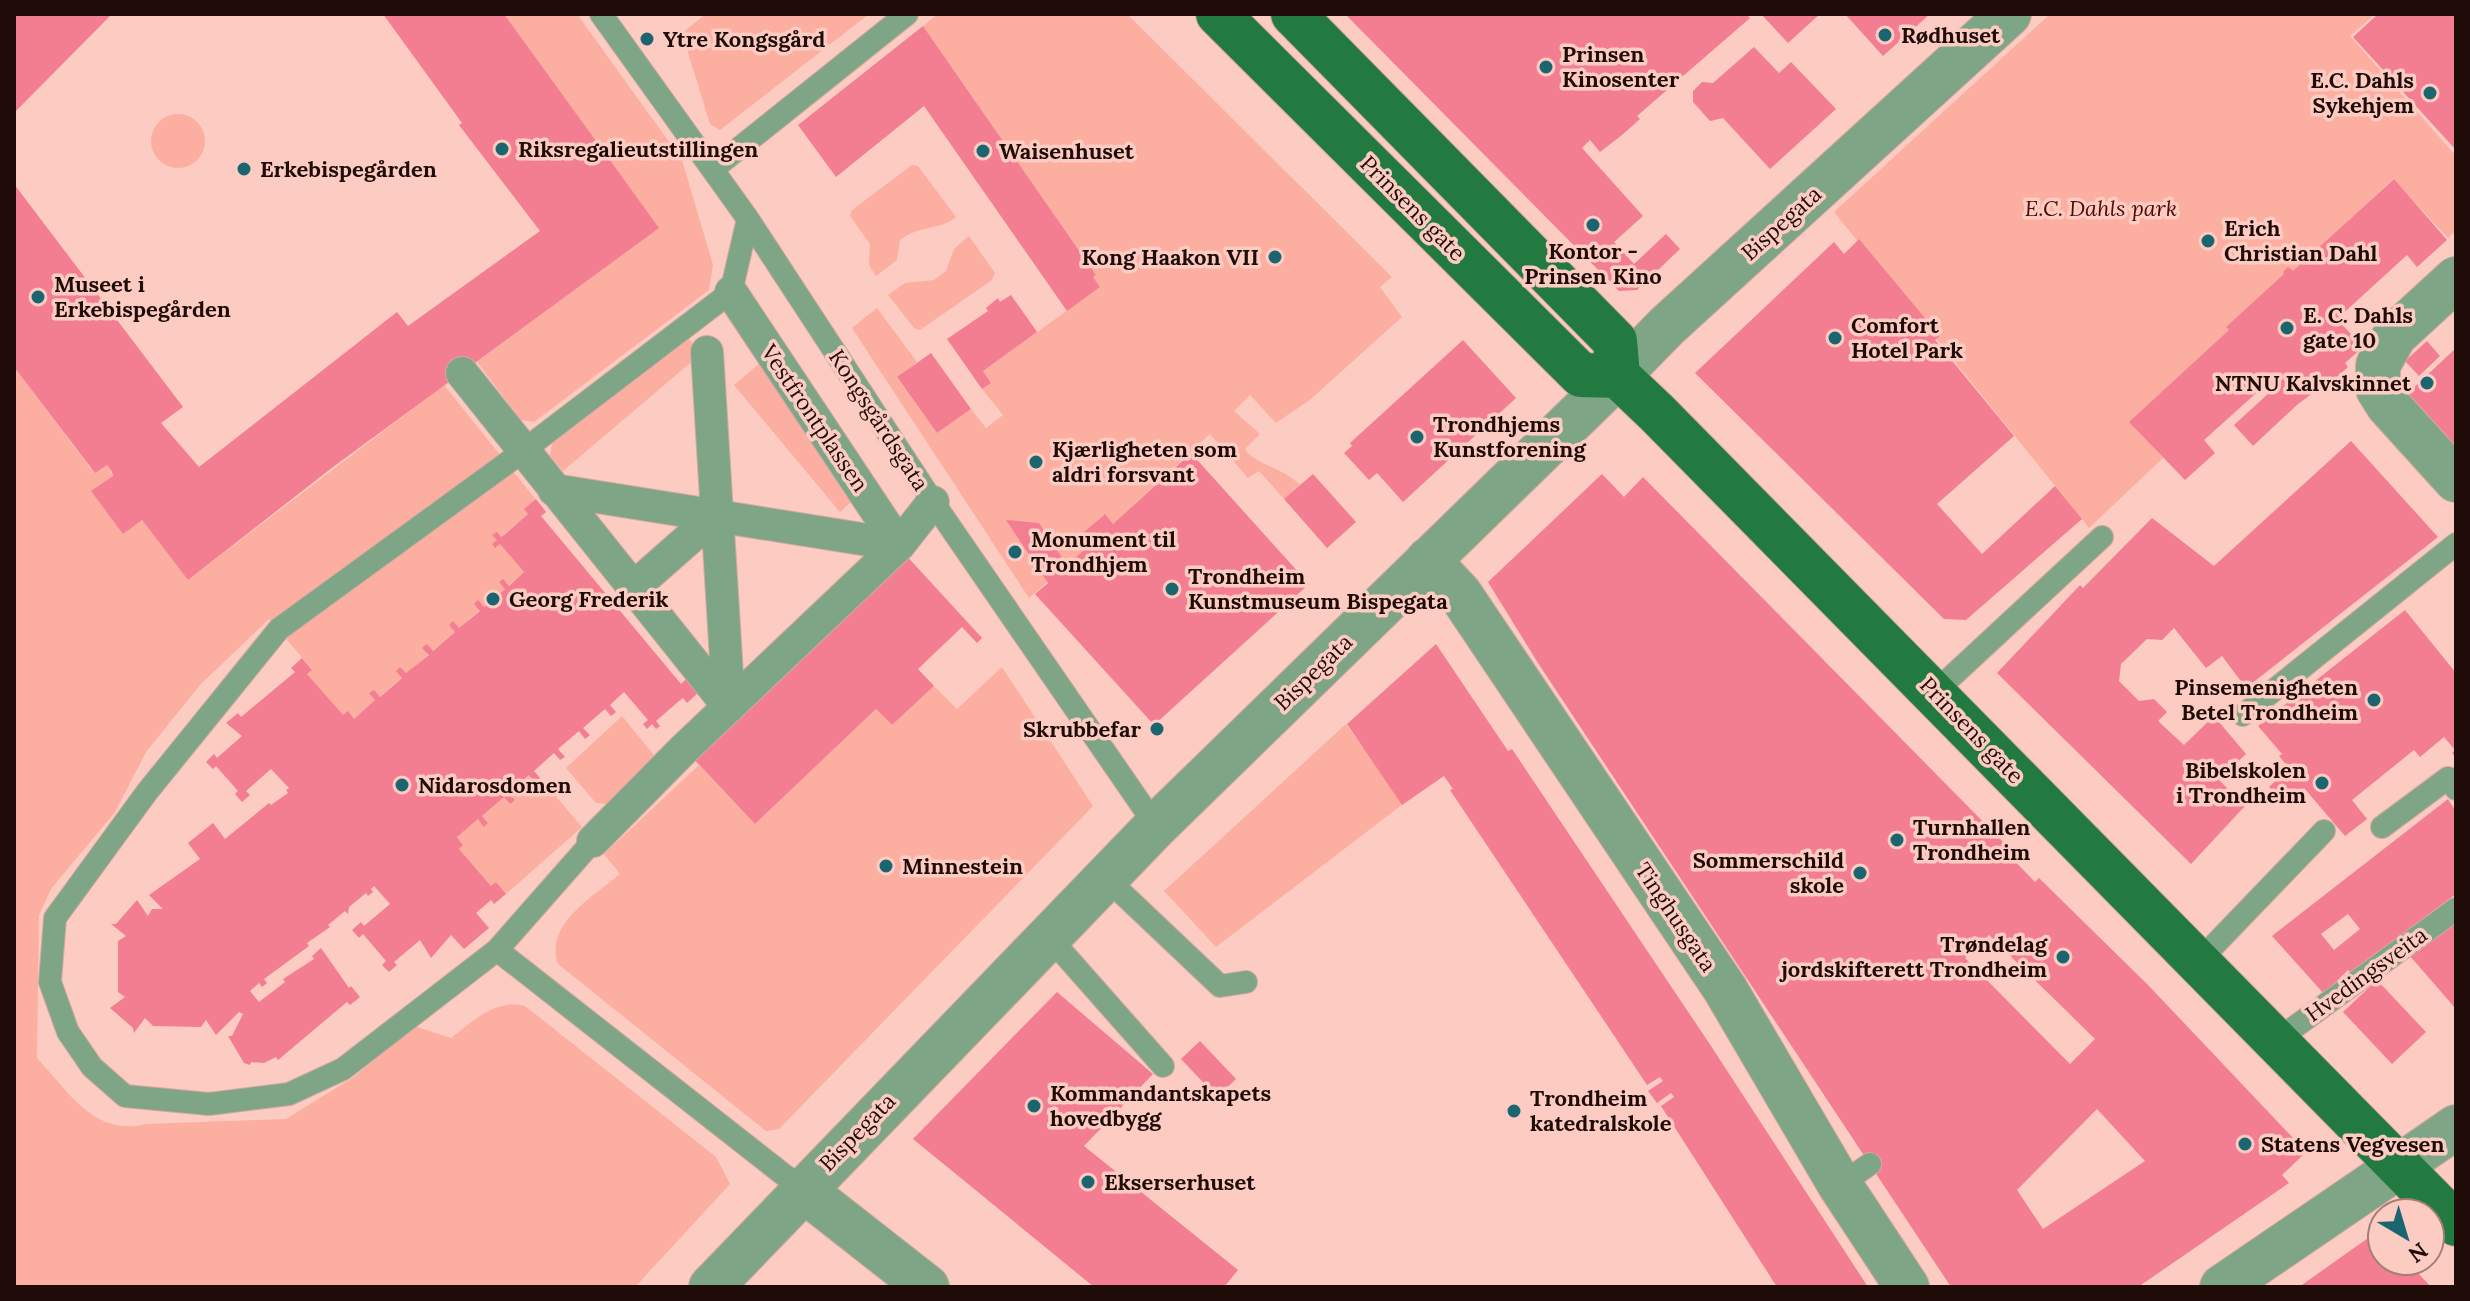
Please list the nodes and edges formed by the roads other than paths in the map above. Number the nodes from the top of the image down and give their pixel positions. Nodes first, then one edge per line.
1 (601, 14) edge
2 (907, 14) edge
3 (1218, 14) edge
4 (1293, 14) edge
5 (2009, 14) edge
6 (713, 169) junction
7 (748, 219) junction
8 (2456, 279) edge
9 (731, 292) junction
10 (707, 352) dead end
11 (462, 373) dead end
12 (1618, 376) junction
13 (522, 451) junction
14 (2456, 480) edge
15 (554, 490) junction
16 (933, 502) junction
17 (717, 514) junction
18 (2102, 537) dead end
19 (2456, 544) edge
20 (899, 545) junction
21 (1428, 560) junction
22 (633, 588) junction
23 (1935, 692) junction
24 (729, 707) junction
25 (2243, 715) dead end
26 (2456, 789) edge
27 (1156, 826) junction
28 (2382, 827) dead end
29 (2324, 831) dead end
30 (593, 841) joint
31 (1107, 879) junction
32 (2456, 909) edge
33 (1049, 937) junction
34 (497, 950) junction
35 (2198, 962) junction
36 (1246, 982) dead end
37 (2277, 1040) junction
38 (1163, 1066) dead end
39 (2456, 1127) edge
40 (2398, 1167) junction
41 (802, 1189) junction
42 (2456, 1224) edge
43 (711, 1287) edge
44 (927, 1287) edge
45 (1907, 1287) edge
46 (2222, 1287) edge

1 - 6 lane, Kongsgårdsgata
2 - 6 lane
3 - 12 main road, Prinsens gate
4 - 12 main road
5 - 12 street, Bispegata
6 - 7 lane, Kongsgårdsgata
7 - 9 lane
7 - 16 lane, Kongsgårdsgata
8 - 14 street
9 - 13 lane
9 - 20 street, Vestfrontplassen
10 - 17 street
11 - 13 street
12 - 21 street, Bispegata
12 - 23 main road, Prinsens gate
13 - 15 street
13 - 34 lane
15 - 17 street
15 - 22 street
16 - 20 street
16 - 27 lane, Kongsgårdsgata
17 - 20 street
17 - 22 street
17 - 24 street
18 - 23 lane
19 - 25 lane
20 - 24 street
21 - 27 street, Bispegata
21 - 45 street, Tinghusgata
22 - 24 street
23 - 35 main road, Prinsens gate
24 - 30 street
26 - 28 lane
27 - 31 street, Bispegata
29 - 35 lane
30 - 34 lane
31 - 33 street, Bispegata
31 - 36 lane
32 - 37 lane, Hvedingsveita
33 - 38 lane
33 - 41 street, Bispegata
34 - 41 lane
35 - 37 main road, Prinsens gate
37 - 40 main road, Prinsens gate
39 - 40 street
40 - 42 main road, Prinsens gate
40 - 46 street
41 - 43 street, Bispegata
41 - 44 street

